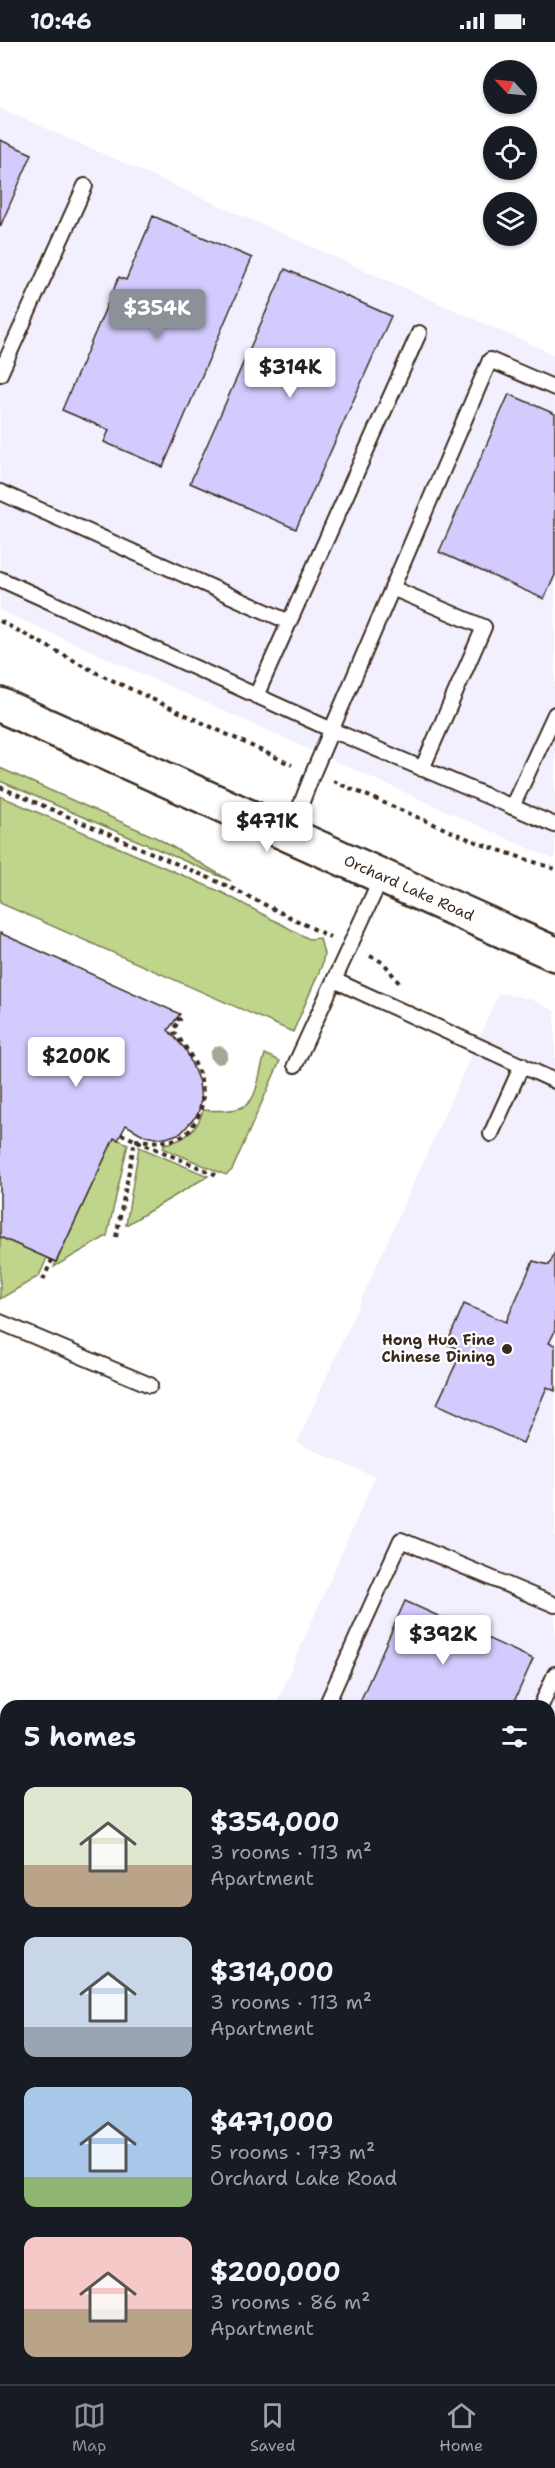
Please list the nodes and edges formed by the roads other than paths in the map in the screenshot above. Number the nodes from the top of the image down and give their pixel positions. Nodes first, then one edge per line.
1 (85, 186) dead end
2 (419, 333) dead end
3 (0, 374) edge
4 (555, 387) edge
5 (0, 492) edge
6 (0, 579) edge
7 (392, 588) junction
8 (289, 622) junction
9 (256, 696) junction
10 (0, 705) edge
11 (555, 714) edge
12 (332, 730) junction
13 (422, 769) junction
14 (512, 807) junction
15 (555, 825) edge
16 (289, 835) junction
17 (382, 876) junction
18 (555, 954) edge
19 (334, 980) junction
20 (295, 1065) dead end
21 (522, 1065) junction
22 (555, 1081) edge
23 (491, 1134) dead end
24 (0, 1322) edge
25 (150, 1386) dead end
26 (555, 1605) edge
27 (555, 1674) edge
28 (329, 1700) edge
29 (544, 1700) edge

1 - 3 lane
2 - 8 lane
4 - 7 lane
5 - 8 lane
6 - 9 lane
7 - 12 lane
7 - 13 lane
8 - 9 lane
9 - 12 lane
10 - 16 main road, Orchard Lake Road
11 - 14 lane
12 - 13 lane
12 - 16 lane
13 - 14 lane
14 - 15 lane
16 - 17 main road, Orchard Lake Road
17 - 18 main road, Orchard Lake Road
17 - 19 lane
19 - 20 lane
19 - 21 lane
21 - 22 lane
21 - 23 lane
24 - 25 lane
26 - 28 lane
27 - 29 lane

